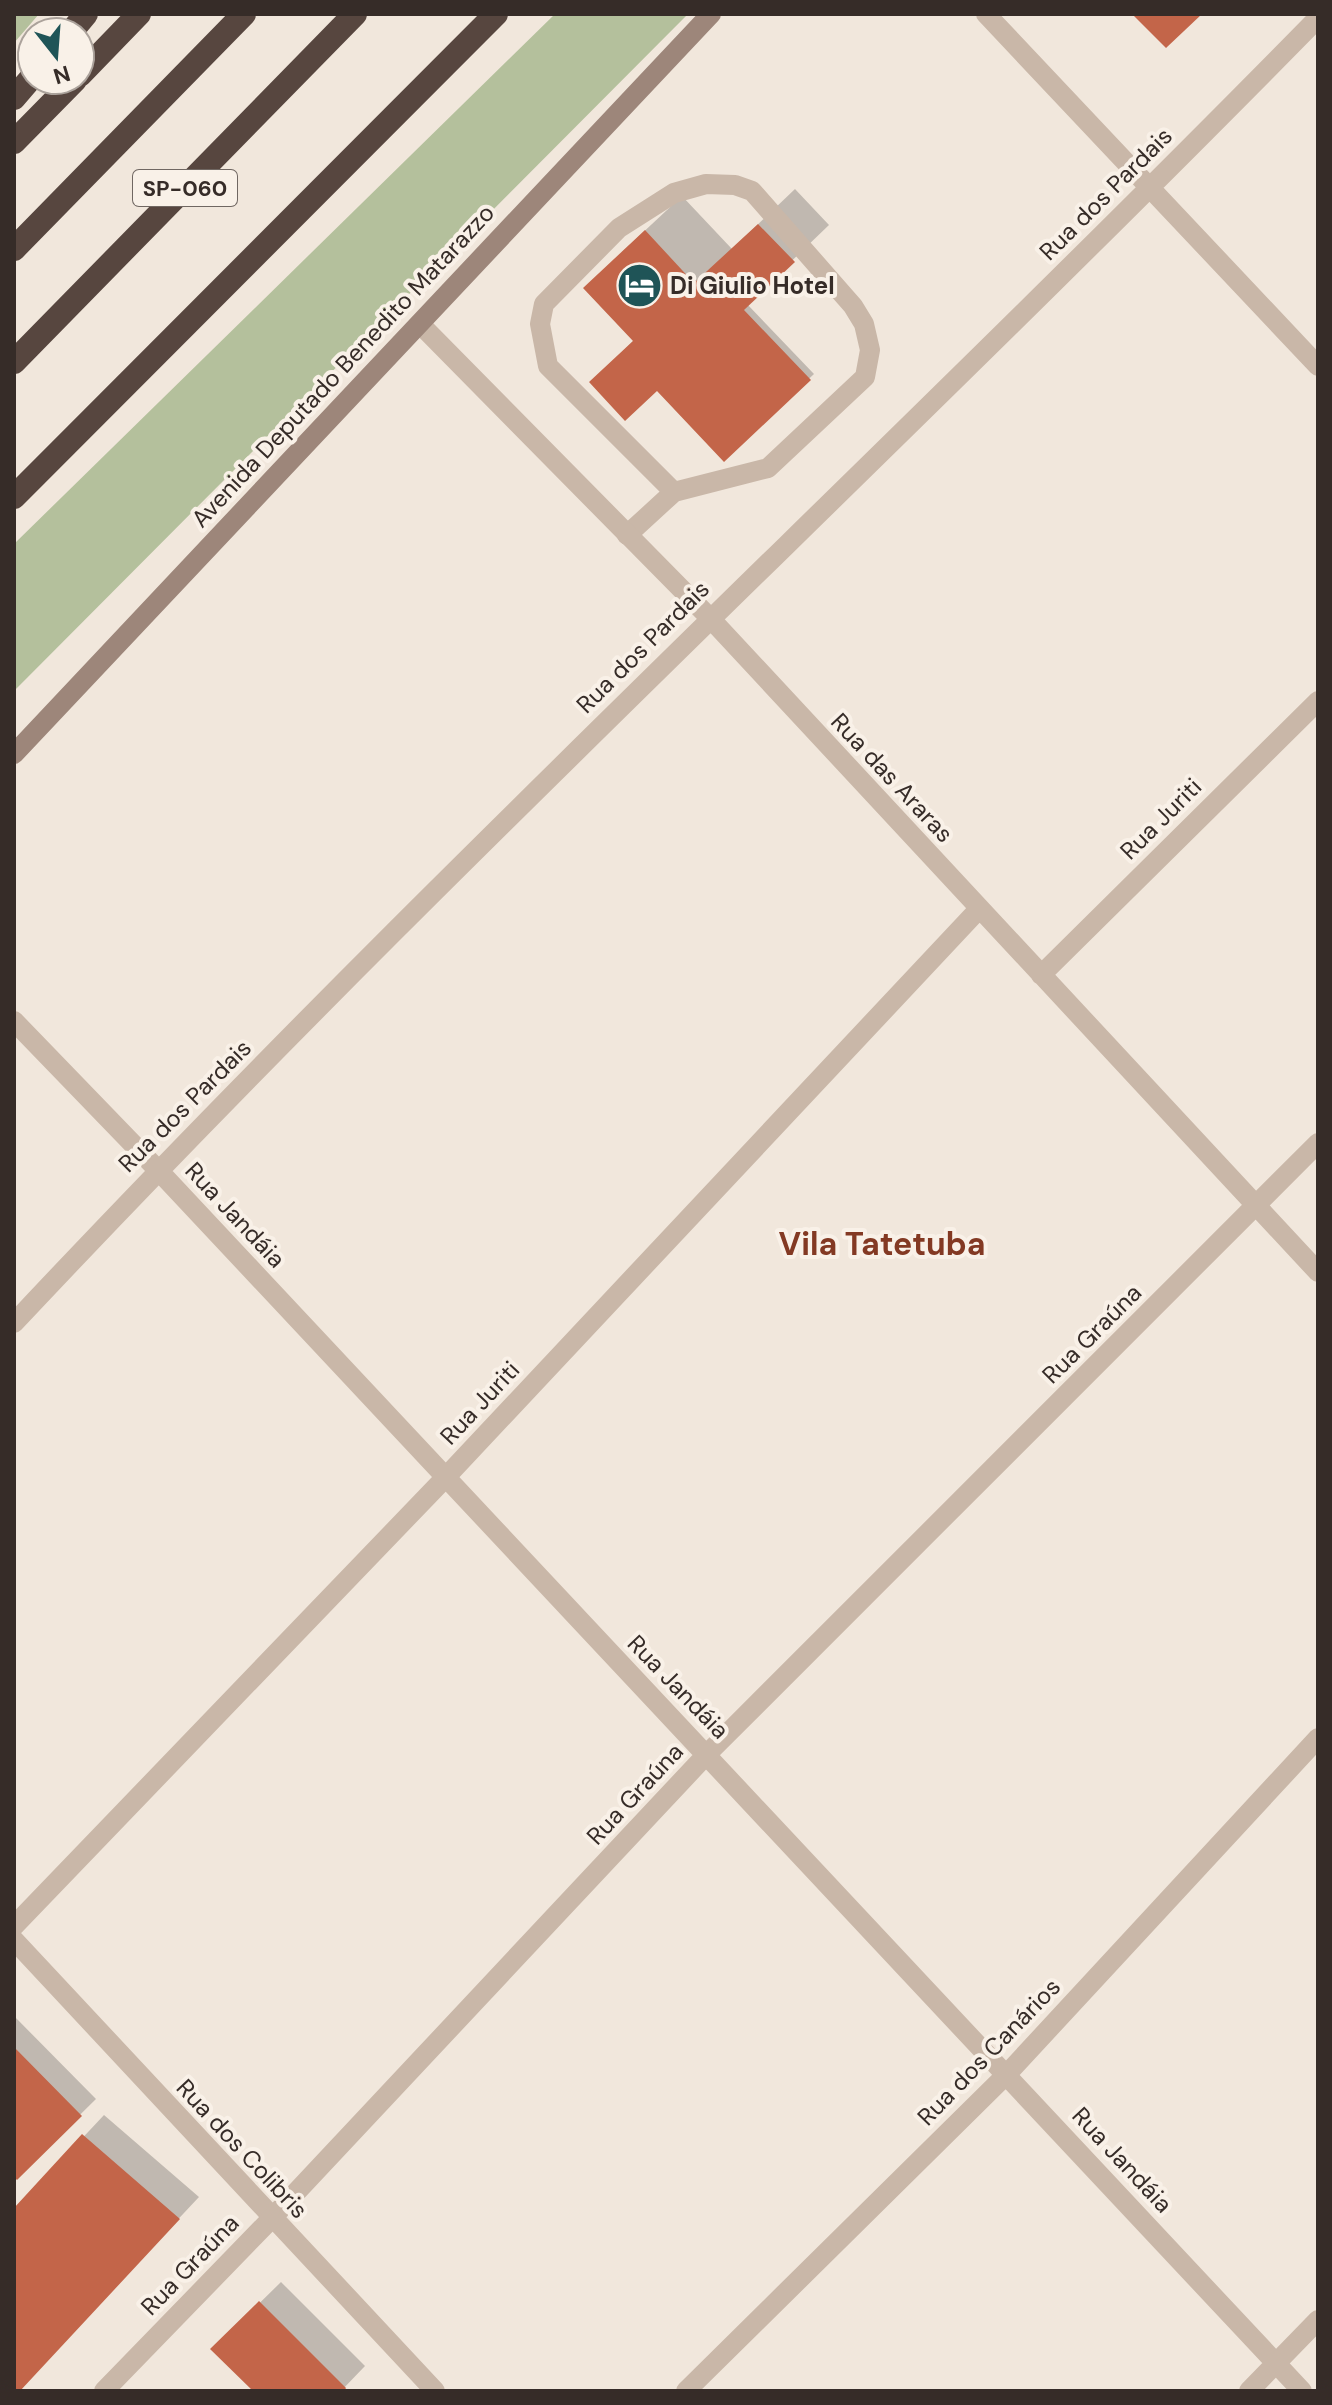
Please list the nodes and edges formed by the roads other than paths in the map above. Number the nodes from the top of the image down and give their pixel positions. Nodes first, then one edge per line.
1 (139, 14) edge
2 (244, 14) edge
3 (355, 14) edge
4 (496, 14) edge
5 (711, 14) edge
6 (986, 14) edge
7 (1318, 18) edge
8 (96, 58) edge
9 (59, 96) edge
10 (14, 142) edge
11 (1151, 188) junction
12 (14, 249) edge
13 (421, 325) junction
14 (14, 362) edge
15 (1318, 366) edge
16 (674, 492) junction
17 (14, 497) edge
18 (627, 535) junction
19 (709, 617) junction
20 (1318, 701) edge
21 (14, 754) edge
22 (978, 910) junction
23 (1041, 975) junction
24 (14, 1021) edge
25 (1318, 1143) edge
26 (158, 1170) junction
27 (1256, 1206) junction
28 (1318, 1272) edge
29 (14, 1323) edge
30 (444, 1479) junction
31 (1318, 1738) edge
32 (707, 1754) junction
33 (14, 1926) edge
34 (14, 1940) edge
35 (1007, 2074) junction
36 (271, 2219) junction
37 (1318, 2320) edge
38 (1276, 2364) junction
39 (104, 2391) edge
40 (435, 2391) edge
41 (686, 2391) edge
42 (1249, 2391) edge
43 (1302, 2391) edge

1 - 8 highway
2 - 12 highway, SP-060
3 - 14 highway, SP-060
4 - 17 highway
5 - 13 main road, Avenida Deputado Benedito Matarazzo
6 - 11 street
7 - 11 street, Rua dos Pardais
9 - 10 highway
11 - 15 street
11 - 19 street, Rua dos Pardais
13 - 18 street, Rua das Araras
13 - 21 main road, Avenida Deputado Benedito Matarazzo
16 - 16 street
16 - 18 street
18 - 19 street, Rua das Araras
19 - 22 street, Rua das Araras
19 - 26 street, Rua dos Pardais
20 - 23 street, Rua Juriti
22 - 23 street, Rua das Araras
22 - 30 street, Rua Juriti
23 - 27 street, Rua das Araras
24 - 26 street, Rua Jandáia
25 - 27 street, Rua Graúna
26 - 29 street, Rua dos Pardais
26 - 30 street, Rua Jandáia
27 - 28 street, Rua das Araras
27 - 32 street, Rua Graúna
30 - 32 street, Rua Jandáia
30 - 33 street, Rua Juriti
31 - 35 street, Rua dos Canários
32 - 35 street, Rua Jandáia
32 - 36 street, Rua Graúna
34 - 36 street, Rua dos Colibris
35 - 38 street, Rua Jandáia
35 - 41 street, Rua dos Canários
36 - 39 street, Rua Graúna
36 - 40 street, Rua dos Colibris
37 - 38 street
38 - 42 street
38 - 43 street, Rua Jandáia

